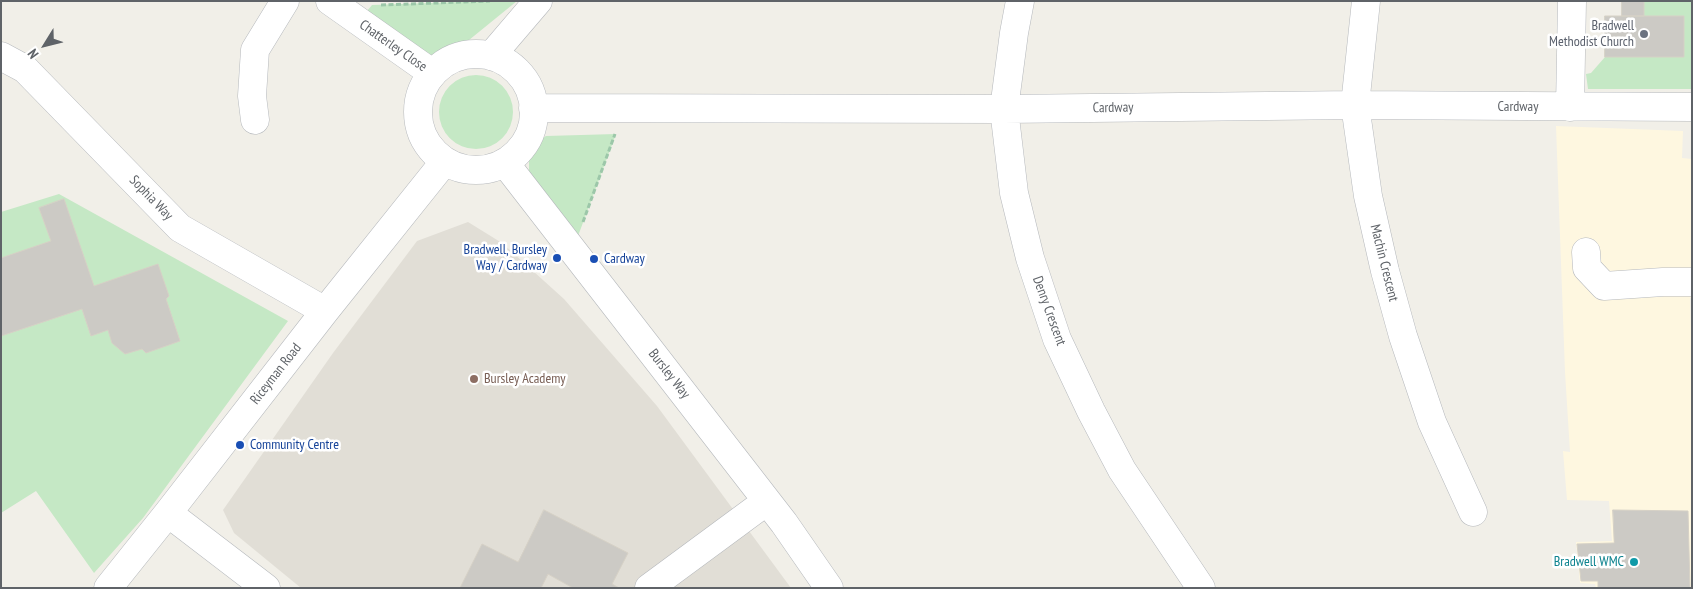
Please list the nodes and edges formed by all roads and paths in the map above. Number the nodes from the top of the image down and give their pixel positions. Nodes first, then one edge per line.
1 (285, 1) edge
2 (330, 1) edge
3 (490, 1) edge
4 (538, 1) edge
5 (1020, 1) edge
6 (1366, 1) edge
7 (1572, 1) edge
8 (372, 5) dead end
9 (1, 56) edge
10 (490, 56) junction
11 (432, 73) junction
12 (1355, 105) junction
13 (1570, 107) junction
14 (1692, 107) edge
15 (534, 108) junction
16 (1004, 109) junction
17 (255, 120) dead end
18 (616, 134) dead end
19 (445, 162) junction
20 (505, 163) junction
21 (581, 227) dead end
22 (1586, 252) dead end
23 (1692, 282) edge
24 (325, 311) junction
25 (767, 501) junction
26 (1474, 512) dead end
27 (168, 513) junction
28 (108, 588) edge
29 (266, 588) edge
30 (649, 588) edge
31 (829, 588) edge
32 (1201, 588) edge

1 - 17 street
2 - 11 street, Chatterley Close
3 - 8 path
4 - 10 street
5 - 16 street, Denry Crescent
6 - 12 street, Machin Crescent
7 - 13 street
9 - 24 street, Sophia Way
10 - 11 street
10 - 15 street
11 - 19 street
12 - 13 street, Cardway
12 - 16 street, Cardway
12 - 26 street, Machin Crescent
13 - 14 street, Cardway
15 - 16 street, Cardway
15 - 20 street
16 - 32 street, Denry Crescent
18 - 21 path
19 - 20 street
19 - 24 street, Riceyman Road
20 - 25 street, Bursley Way
22 - 23 street
24 - 27 street, Riceyman Road
25 - 30 street
25 - 31 street, Bursley Way
27 - 28 street, Riceyman Road
27 - 29 street

